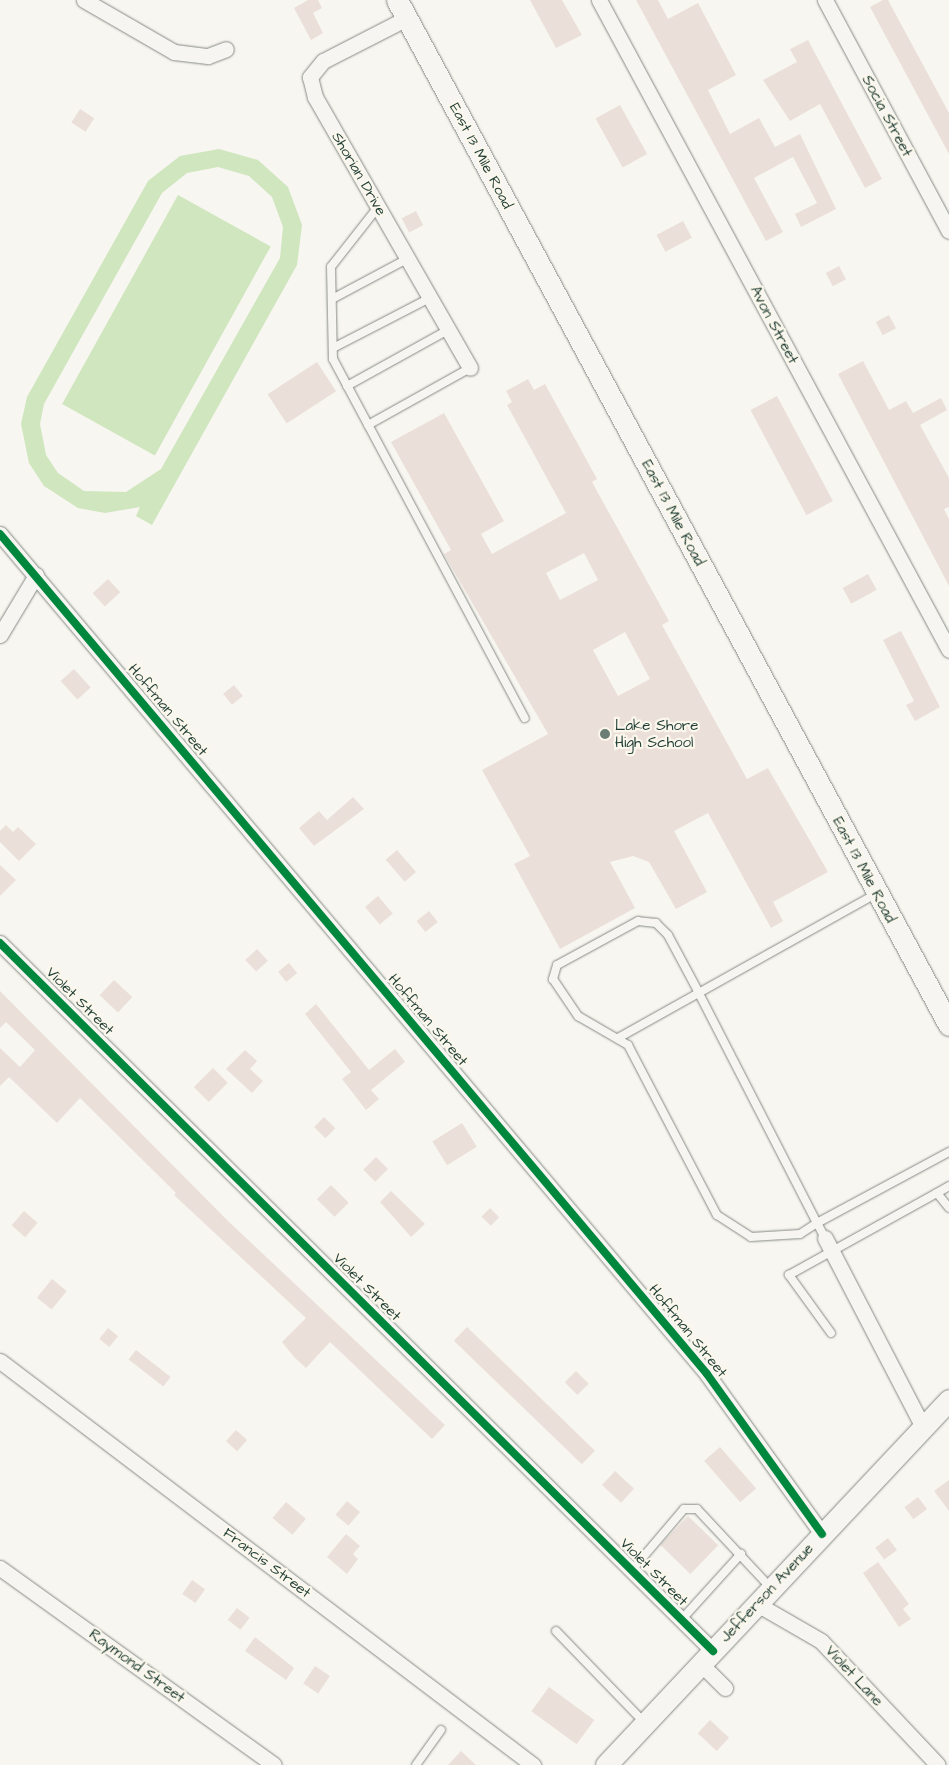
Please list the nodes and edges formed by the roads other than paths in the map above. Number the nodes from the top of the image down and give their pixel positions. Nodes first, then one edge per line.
1 (84, 0) edge
2 (599, 0) edge
3 (825, 0) edge
4 (402, 9) edge
5 (226, 49) dead end
6 (378, 207) junction
7 (949, 231) edge
8 (407, 258) junction
9 (430, 298) junction
10 (332, 299) junction
11 (448, 330) junction
12 (332, 348) junction
13 (470, 368) joint
14 (347, 386) junction
15 (368, 425) junction
16 (0, 534) edge
17 (36, 574) junction
18 (0, 634) edge
19 (949, 650) edge
20 (525, 718) dead end
21 (877, 894) junction
22 (0, 943) edge
23 (698, 990) junction
24 (949, 1025) edge
25 (618, 1038) junction
26 (949, 1152) edge
27 (949, 1186) edge
28 (937, 1193) junction
29 (949, 1208) edge
30 (817, 1223) junction
31 (825, 1238) joint
32 (833, 1254) junction
33 (831, 1333) dead end
34 (0, 1361) edge
35 (949, 1400) edge
36 (923, 1427) junction
37 (822, 1534) junction
38 (741, 1554) junction
39 (0, 1568) edge
40 (632, 1570) junction
41 (771, 1589) junction
42 (757, 1604) junction
43 (682, 1620) junction
44 (556, 1631) dead end
45 (707, 1657) junction
46 (725, 1688) dead end
47 (645, 1723) junction
48 (441, 1730) dead end
49 (274, 1765) edge
50 (416, 1765) edge
51 (533, 1765) edge
52 (606, 1765) edge
53 (938, 1765) edge

1 - 5 street
2 - 19 street, Avon Street
3 - 7 street, Socia Street
4 - 6 street, Shorian Drive
4 - 21 main road, East 13 Mile Road
6 - 8 street, Shorian Drive
6 - 10 lane
8 - 9 street, Shorian Drive
8 - 10 lane
9 - 11 street, Shorian Drive
9 - 12 lane
10 - 12 lane
11 - 13 street, Shorian Drive
11 - 14 lane
12 - 14 lane
13 - 15 lane
14 - 15 lane
15 - 20 lane
16 - 17 street, Hoffman Street
17 - 18 street
17 - 37 street, Hoffman Street
21 - 23 lane
21 - 24 main road, East 13 Mile Road
22 - 40 street, Violet Street
23 - 25 lane
23 - 25 lane
23 - 30 lane
25 - 30 lane
26 - 30 lane
27 - 28 lane
28 - 29 lane
28 - 32 lane
30 - 31 lane
31 - 32 street
32 - 33 lane
32 - 36 street
34 - 51 street, Francis Street
35 - 36 main road, Jefferson Avenue
36 - 37 main road, Jefferson Avenue
37 - 41 main road, Jefferson Avenue
38 - 40 lane
38 - 41 lane
38 - 43 lane
39 - 49 street, Raymond Street
40 - 43 street, Violet Street
41 - 42 main road, Jefferson Avenue
42 - 45 main road, Jefferson Avenue
42 - 53 street, Violet Lane
43 - 45 street, Violet Street
44 - 47 lane
45 - 46 street
45 - 47 main road, Jefferson Avenue
47 - 52 main road, Jefferson Avenue
48 - 50 lane

